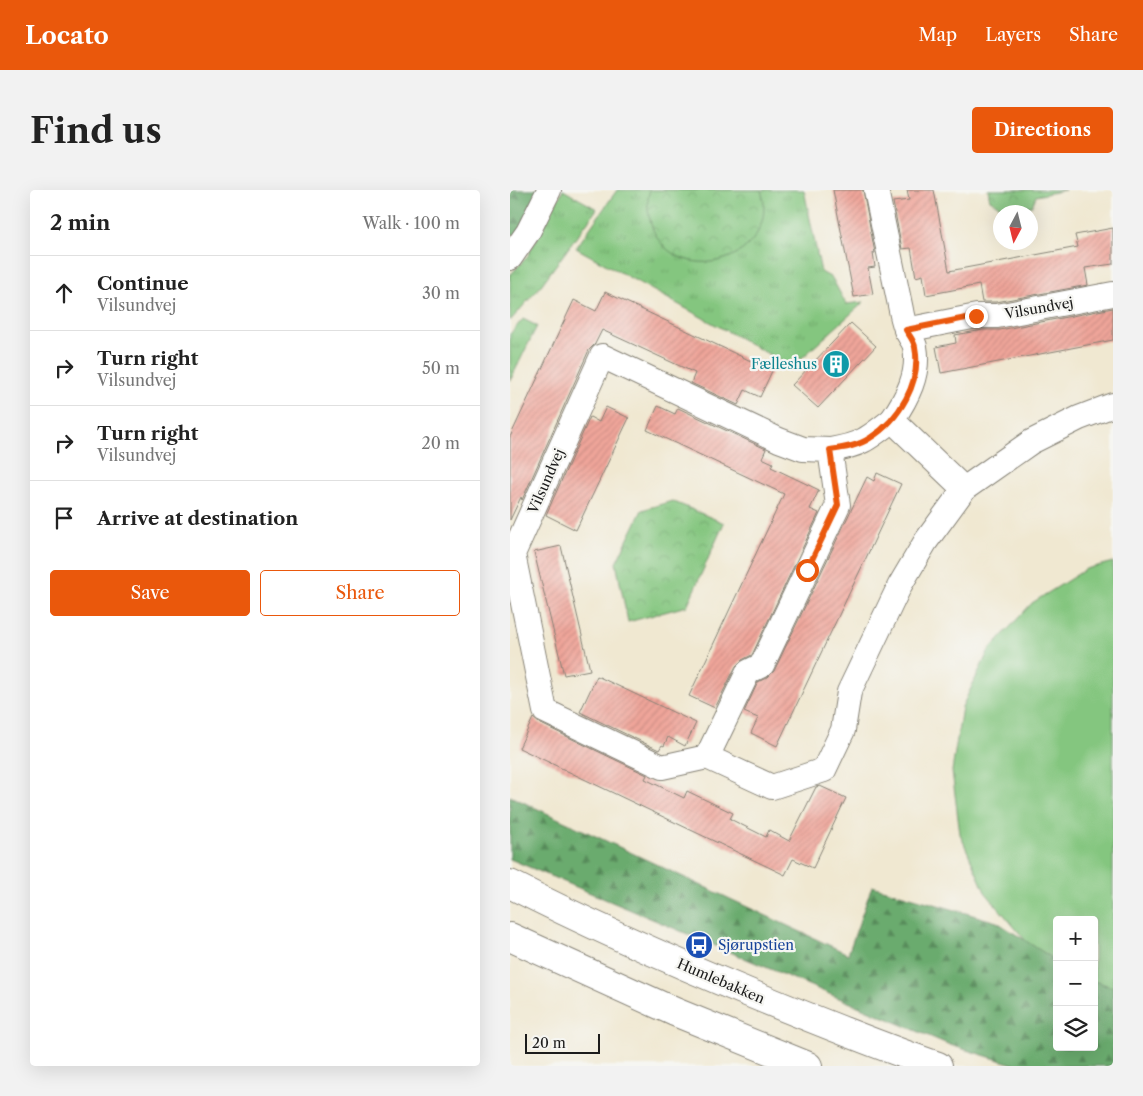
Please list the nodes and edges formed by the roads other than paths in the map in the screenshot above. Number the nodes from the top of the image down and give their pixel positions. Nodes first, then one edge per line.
1 (548, 190) edge
2 (876, 190) edge
3 (510, 258) edge
4 (1113, 294) edge
5 (906, 330) junction
6 (1113, 405) edge
7 (892, 420) junction
8 (830, 450) junction
9 (964, 488) junction
10 (707, 757) junction
11 (510, 884) edge
12 (510, 937) edge
13 (808, 1066) edge
14 (938, 1066) edge

1 - 3 street
2 - 5 street, Vilsundvej
4 - 5 street, Vilsundvej
5 - 7 street, Vilsundvej
6 - 9 street
7 - 8 street, Vilsundvej
7 - 9 street
8 - 10 street
8 - 10 street, Vilsundvej
9 - 10 street
11 - 14 street, Humlebakken
12 - 13 street

